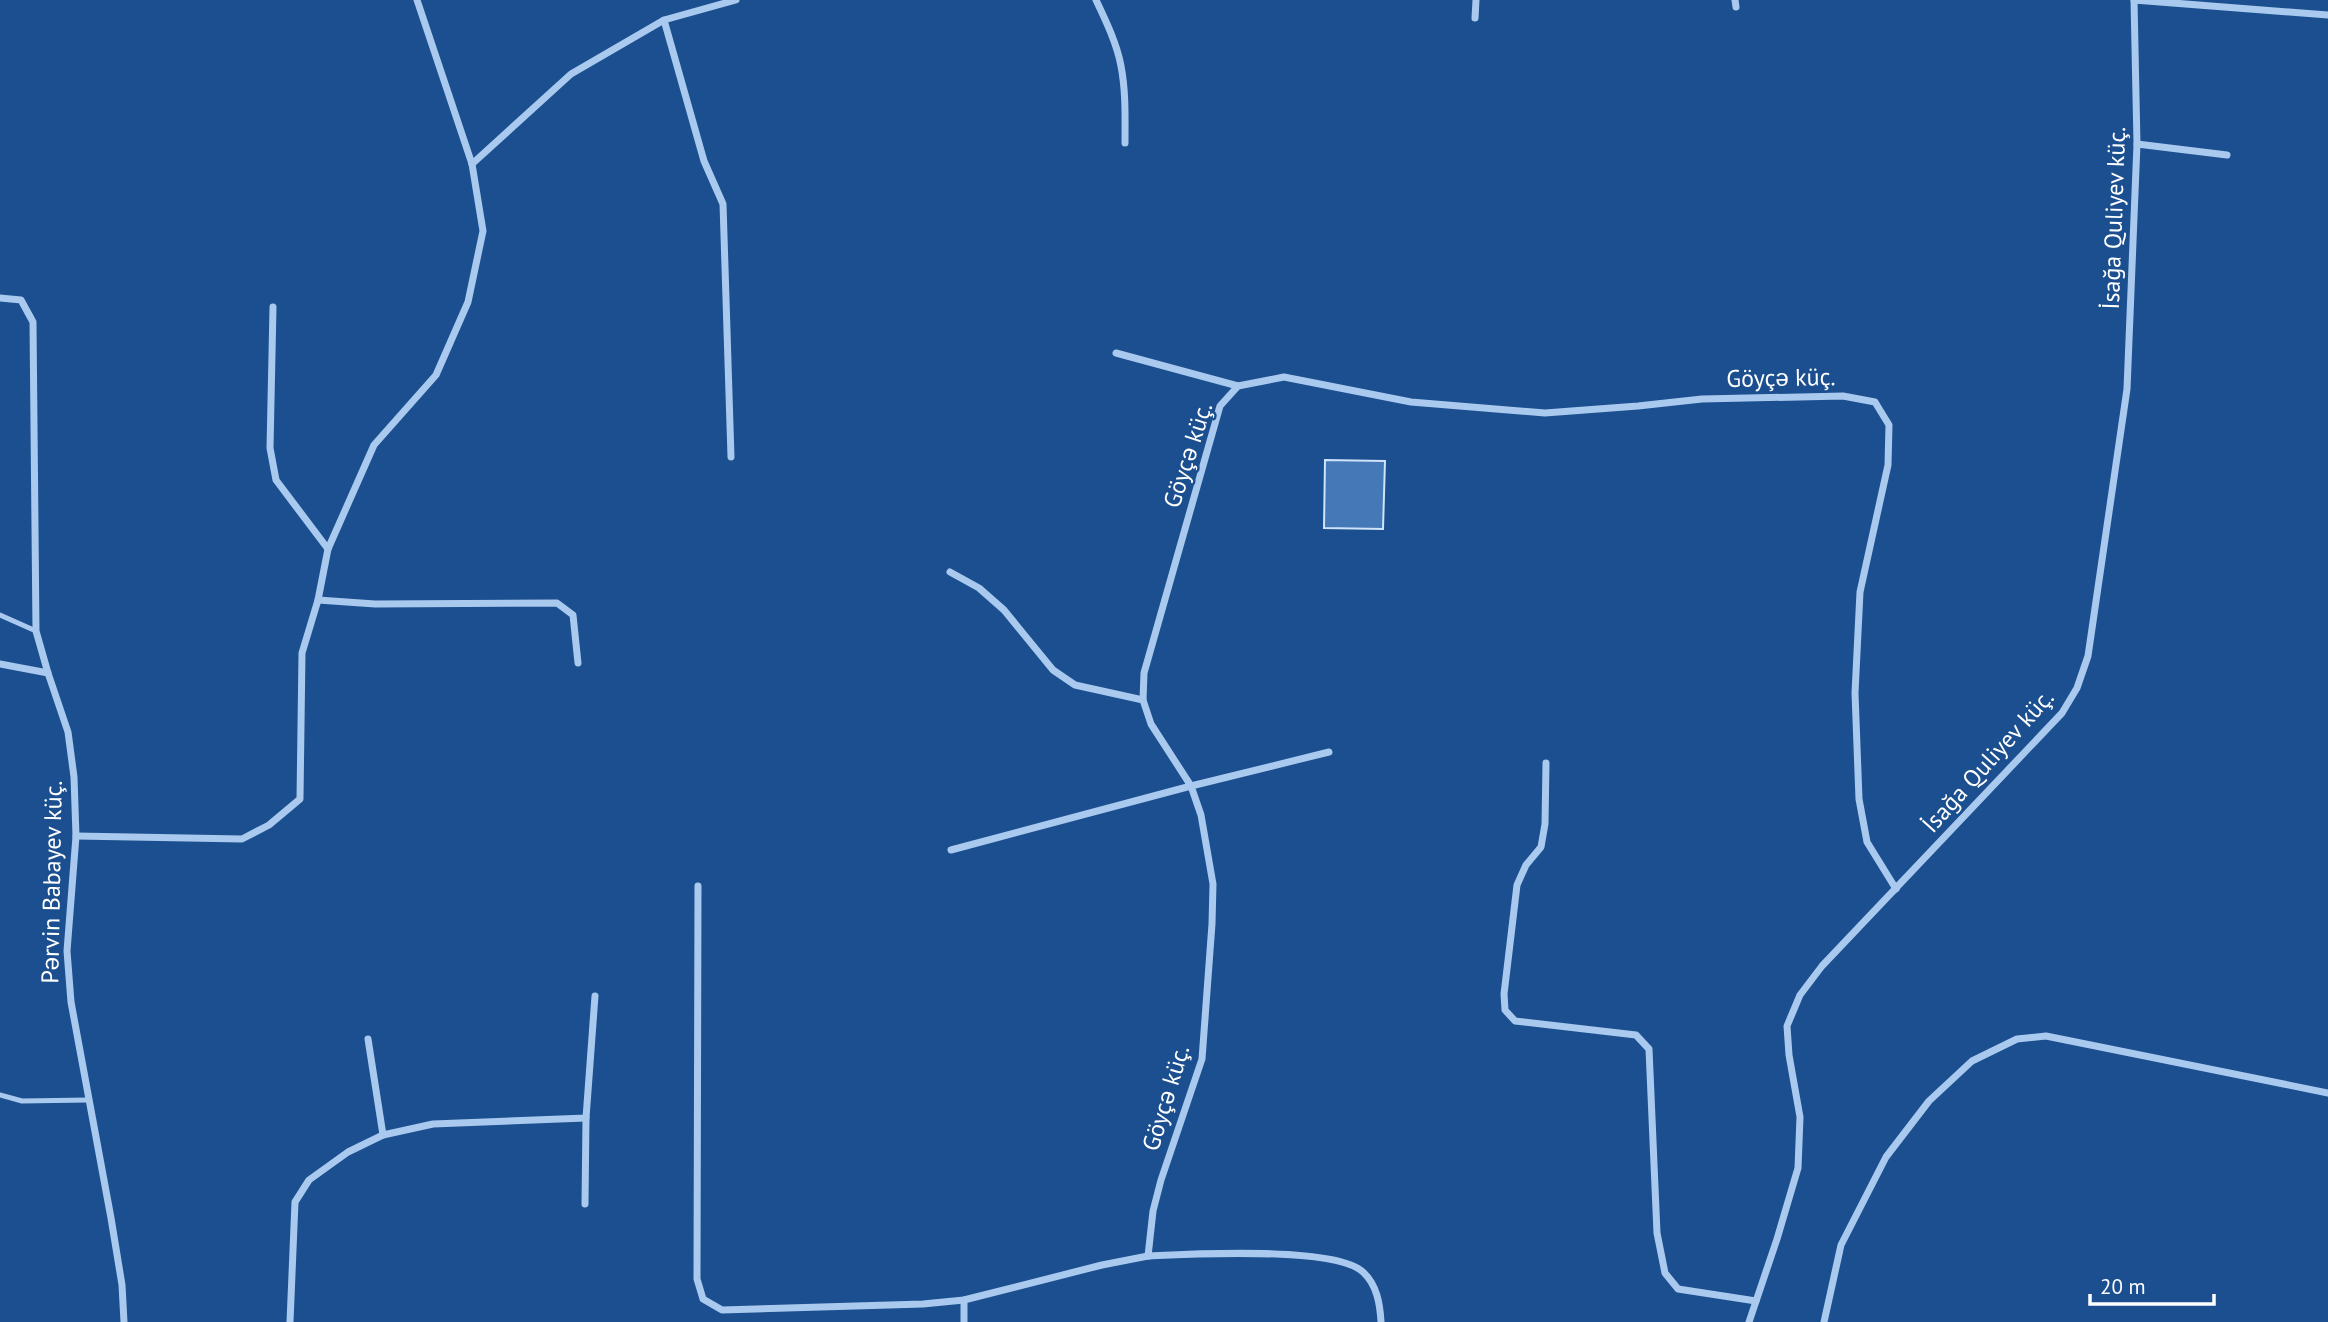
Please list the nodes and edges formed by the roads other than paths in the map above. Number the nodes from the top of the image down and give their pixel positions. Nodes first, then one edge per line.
1 (417, 0) edge
2 (736, 0) edge
3 (1096, 0) edge
4 (1476, 0) edge
5 (2134, 0) edge
6 (2328, 15) edge
7 (1475, 18) dead end
8 (664, 20) junction
9 (1125, 143) dead end
10 (2137, 144) junction
11 (2227, 155) dead end
12 (472, 164) junction
13 (0, 298) edge
14 (273, 307) dead end
15 (1116, 353) dead end
16 (1238, 386) junction
17 (731, 457) dead end
18 (328, 549) junction
19 (950, 572) dead end
20 (318, 600) junction
21 (0, 615) edge
22 (36, 631) junction
23 (578, 663) dead end
24 (0, 664) edge
25 (48, 673) junction
26 (1143, 700) junction
27 (1329, 752) dead end
28 (1546, 763) dead end
29 (1191, 786) junction
30 (76, 836) junction
31 (951, 850) dead end
32 (698, 886) dead end
33 (1896, 889) junction
34 (595, 996) dead end
35 (368, 1039) dead end
36 (2328, 1093) edge
37 (0, 1095) edge
38 (88, 1100) junction
39 (586, 1118) junction
40 (383, 1135) junction
41 (585, 1204) dead end
42 (1148, 1256) junction
43 (964, 1300) junction
44 (1756, 1301) junction
45 (124, 1322) edge
46 (290, 1322) edge
47 (964, 1322) edge
48 (1381, 1322) edge
49 (1749, 1322) edge
50 (1825, 1322) edge

1 - 12 street
2 - 8 street
3 - 9 street
4 - 7 street
5 - 6 street
5 - 10 street, İsağa Quliyev küç.
8 - 12 street
8 - 17 street
10 - 11 street
10 - 33 street, İsağa Quliyev küç.
12 - 18 street
13 - 22 street, Pərvin Babayev küç.
14 - 18 street
15 - 16 street
16 - 26 street, Göyçə küç.
16 - 33 street, Göyçə küç.
18 - 20 street
19 - 26 street
20 - 23 street
20 - 30 street
21 - 22 lane
22 - 25 street, Pərvin Babayev küç.
24 - 25 street
25 - 30 street, Pərvin Babayev küç.
26 - 29 street, Göyçə küç.
27 - 29 street
28 - 44 street
29 - 31 street
29 - 42 street, Göyçə küç.
30 - 38 street, Pərvin Babayev küç.
32 - 43 street
33 - 44 street, İsağa Quliyev küç.
34 - 39 street
35 - 40 street
36 - 50 street
37 - 38 lane
38 - 45 street, Pərvin Babayev küç.
39 - 40 street
39 - 41 street
40 - 46 street
42 - 43 street
42 - 48 street
43 - 47 street
44 - 49 street, İsağa Quliyev küç.

